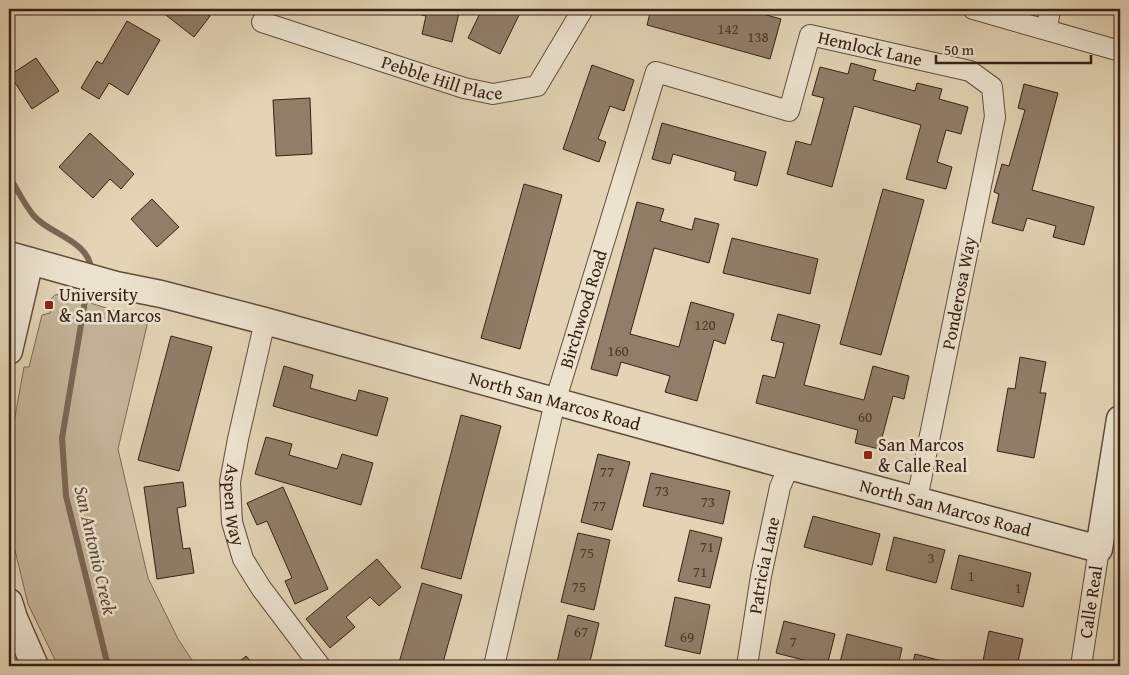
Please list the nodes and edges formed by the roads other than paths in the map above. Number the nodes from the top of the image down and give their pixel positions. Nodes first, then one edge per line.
1 (584, 9) edge
2 (973, 9) edge
3 (1050, 9) edge
4 (262, 22) dead end
5 (1046, 29) junction
6 (1120, 51) edge
7 (656, 72) joint
8 (992, 87) joint
9 (19, 258) edge
10 (265, 321) junction
11 (9, 351) edge
12 (555, 402) junction
13 (1120, 419) edge
14 (789, 466) junction
15 (917, 500) junction
16 (1099, 549) junction
17 (9, 602) edge
18 (35, 666) edge
19 (320, 666) edge
20 (494, 666) edge
21 (747, 666) edge
22 (1081, 666) edge

1 - 4 street, Pebble Hill Place
2 - 5 street
3 - 5 street
5 - 6 street
7 - 8 street, Hemlock Lane
7 - 12 street, Birchwood Road
8 - 15 street, Ponderosa Way
9 - 10 street, North San Marcos Road
9 - 11 street
10 - 12 street, North San Marcos Road
10 - 19 street, Aspen Way
12 - 14 street, North San Marcos Road
12 - 20 street, Birchwood Road
13 - 16 street, Calle Real
14 - 15 street, North San Marcos Road
14 - 21 street, Patricia Lane
15 - 16 street, North San Marcos Road
16 - 22 street, Calle Real
17 - 18 street

